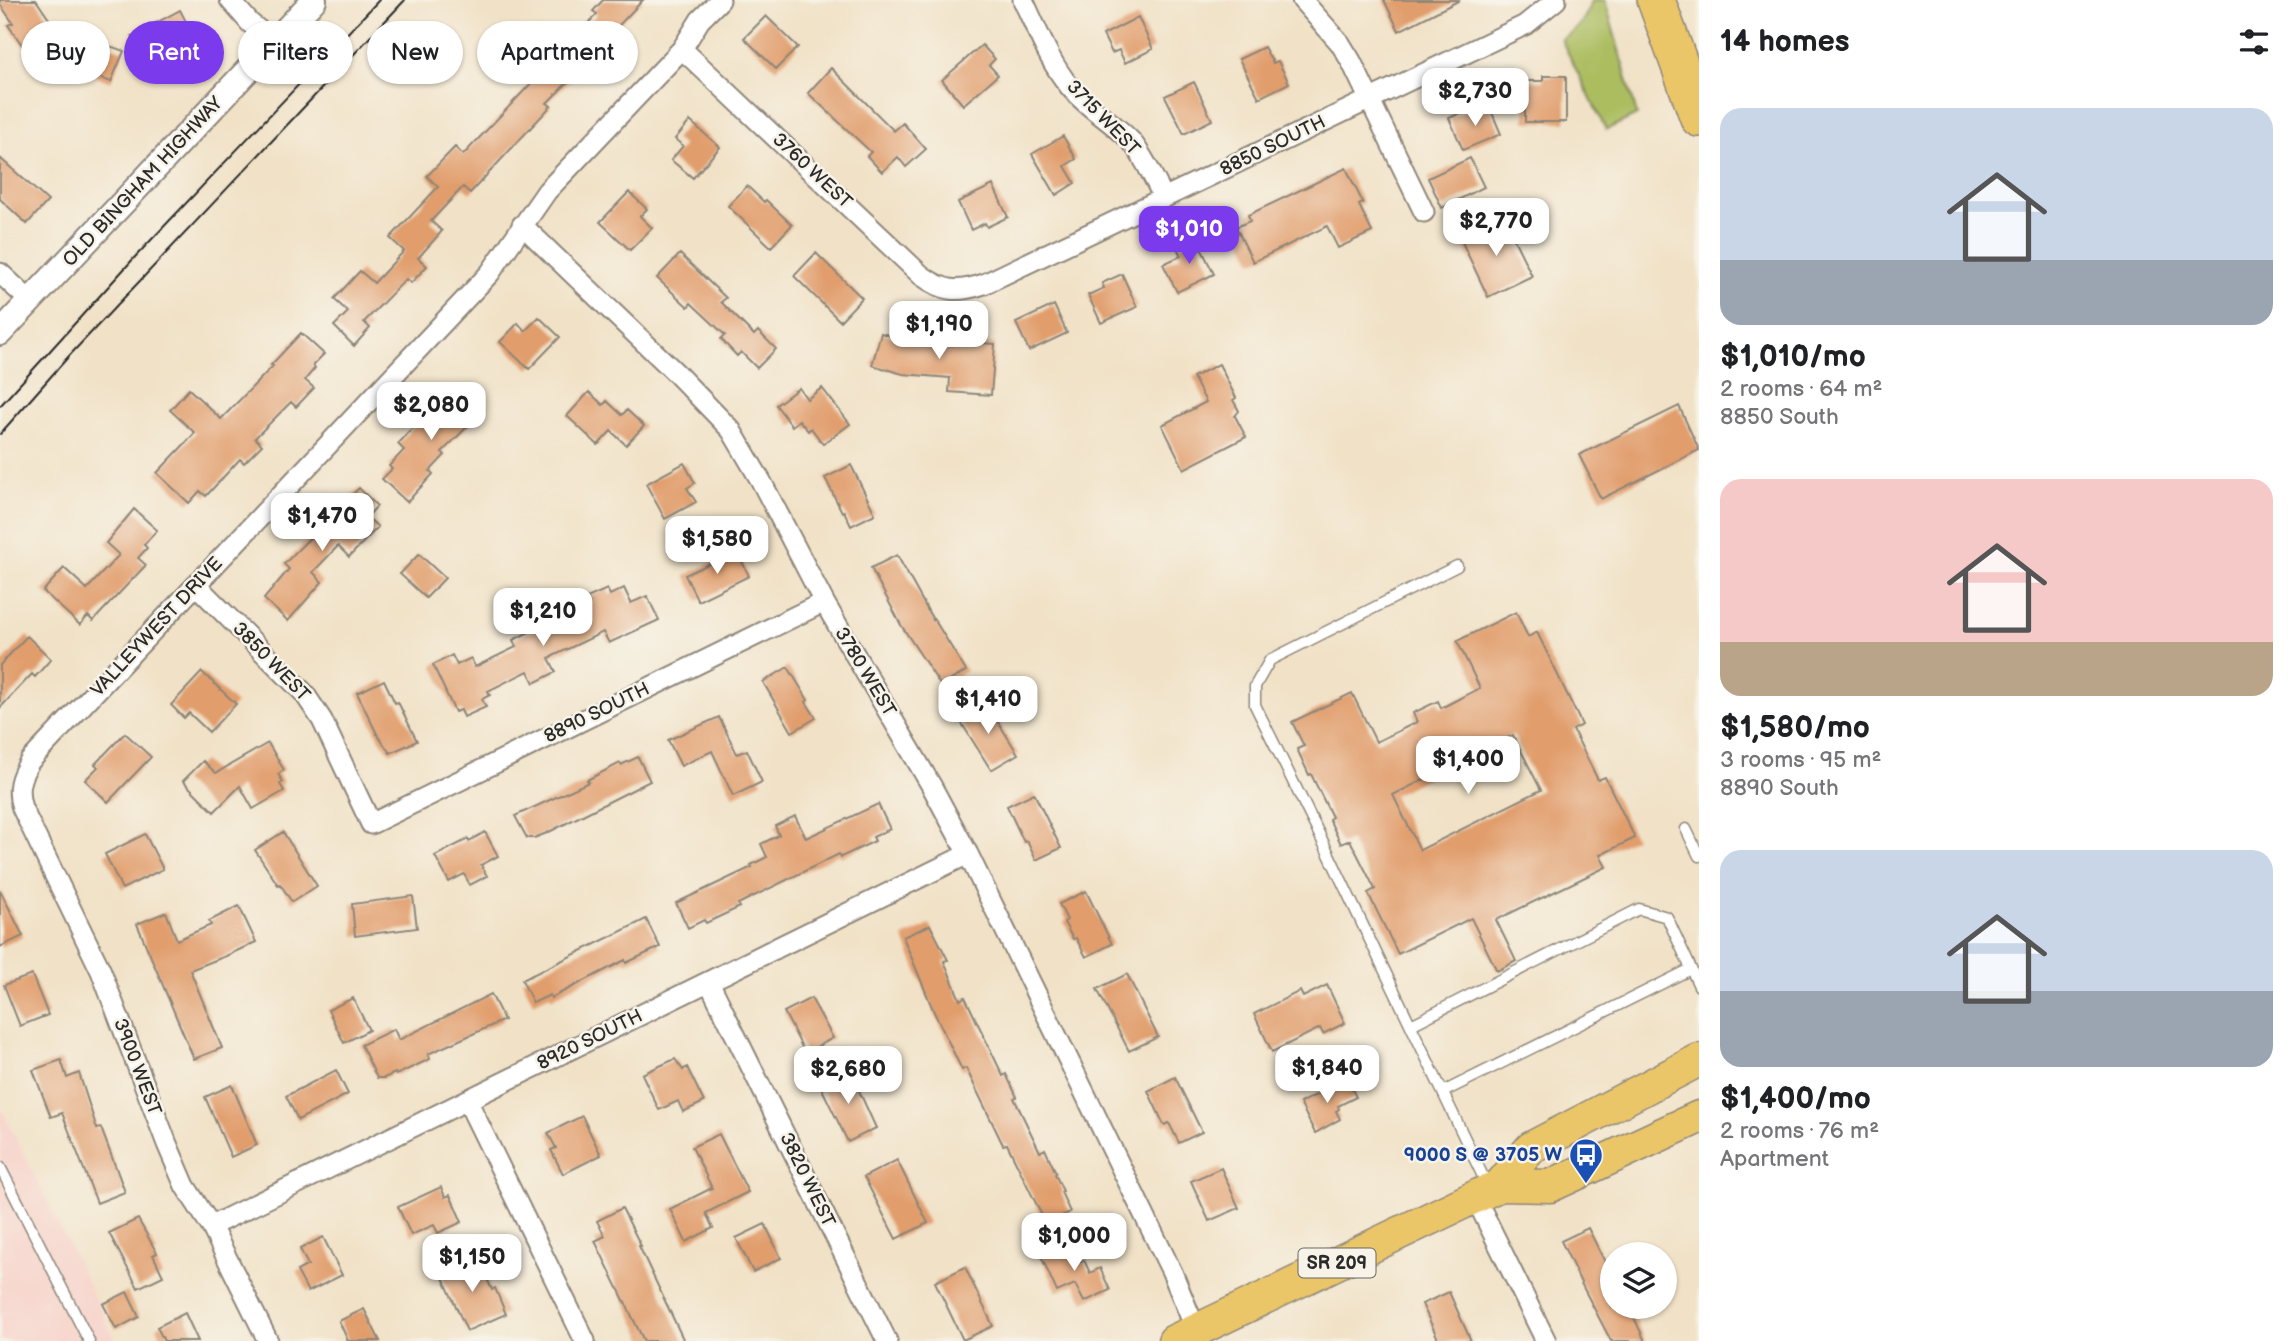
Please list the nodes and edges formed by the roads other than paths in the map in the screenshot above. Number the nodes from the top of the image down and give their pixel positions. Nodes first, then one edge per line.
1 (230, 0) edge
2 (314, 0) edge
3 (720, 0) edge
4 (1023, 0) edge
5 (1301, 0) edge
6 (1556, 0) edge
7 (1656, 0) edge
8 (248, 21) edge
9 (294, 21) edge
10 (682, 49) junction
11 (238, 80) edge
12 (1370, 99) junction
13 (1699, 118) edge
14 (1164, 198) junction
15 (1424, 212) dead end
16 (522, 225) junction
17 (0, 273) edge
18 (945, 288) joint
19 (30, 301) junction
20 (0, 333) edge
21 (1457, 566) dead end
22 (196, 585) junction
23 (824, 602) junction
24 (18, 788) joint
25 (371, 824) joint
26 (1686, 829) dead end
27 (968, 854) junction
28 (1699, 856) edge
29 (1691, 969) junction
30 (709, 982) junction
31 (1699, 986) edge
32 (1410, 1024) junction
33 (1699, 1060) edge
34 (1443, 1092) junction
35 (467, 1100) junction
36 (1699, 1117) edge
37 (0, 1167) edge
38 (1488, 1191) junction
39 (211, 1226) junction
40 (1190, 1338) edge
41 (89, 1341) edge
42 (268, 1341) edge
43 (585, 1341) edge
44 (887, 1341) edge
45 (1546, 1341) edge

1 - 8 street
2 - 9 street, OLD BINGHAM HIGHWAY
3 - 10 street, VALLEYWEST DRIVE
4 - 14 street, 3715 WEST
5 - 12 street
6 - 12 street, 8850 SOUTH
7 - 13 highway
10 - 16 street, VALLEYWEST DRIVE
10 - 18 street, 3760 WEST
11 - 19 street, OLD BINGHAM HIGHWAY
12 - 14 street, 8850 SOUTH
12 - 15 street
14 - 18 street, 8850 SOUTH
16 - 22 street, VALLEYWEST DRIVE
16 - 23 street, 3780 WEST
17 - 19 street
19 - 20 street, OLD BINGHAM HIGHWAY
21 - 32 lane
22 - 24 street, VALLEYWEST DRIVE
22 - 25 street, 3850 WEST
23 - 25 street, 8890 SOUTH
23 - 27 street, 3780 WEST
24 - 39 street, 3900 WEST
26 - 28 lane
27 - 30 street, 8920 SOUTH
27 - 40 street, 3780 WEST
29 - 31 lane
29 - 32 lane
29 - 34 lane
30 - 35 street, 8920 SOUTH
30 - 44 street, 3820 WEST
32 - 34 lane
33 - 38 main road, SR 209
34 - 38 lane
35 - 39 street, 8920 SOUTH
35 - 43 street
36 - 38 main road, SR 209
37 - 41 lane
38 - 40 main road, SR 209
38 - 45 street
39 - 42 street, 3900 WEST

